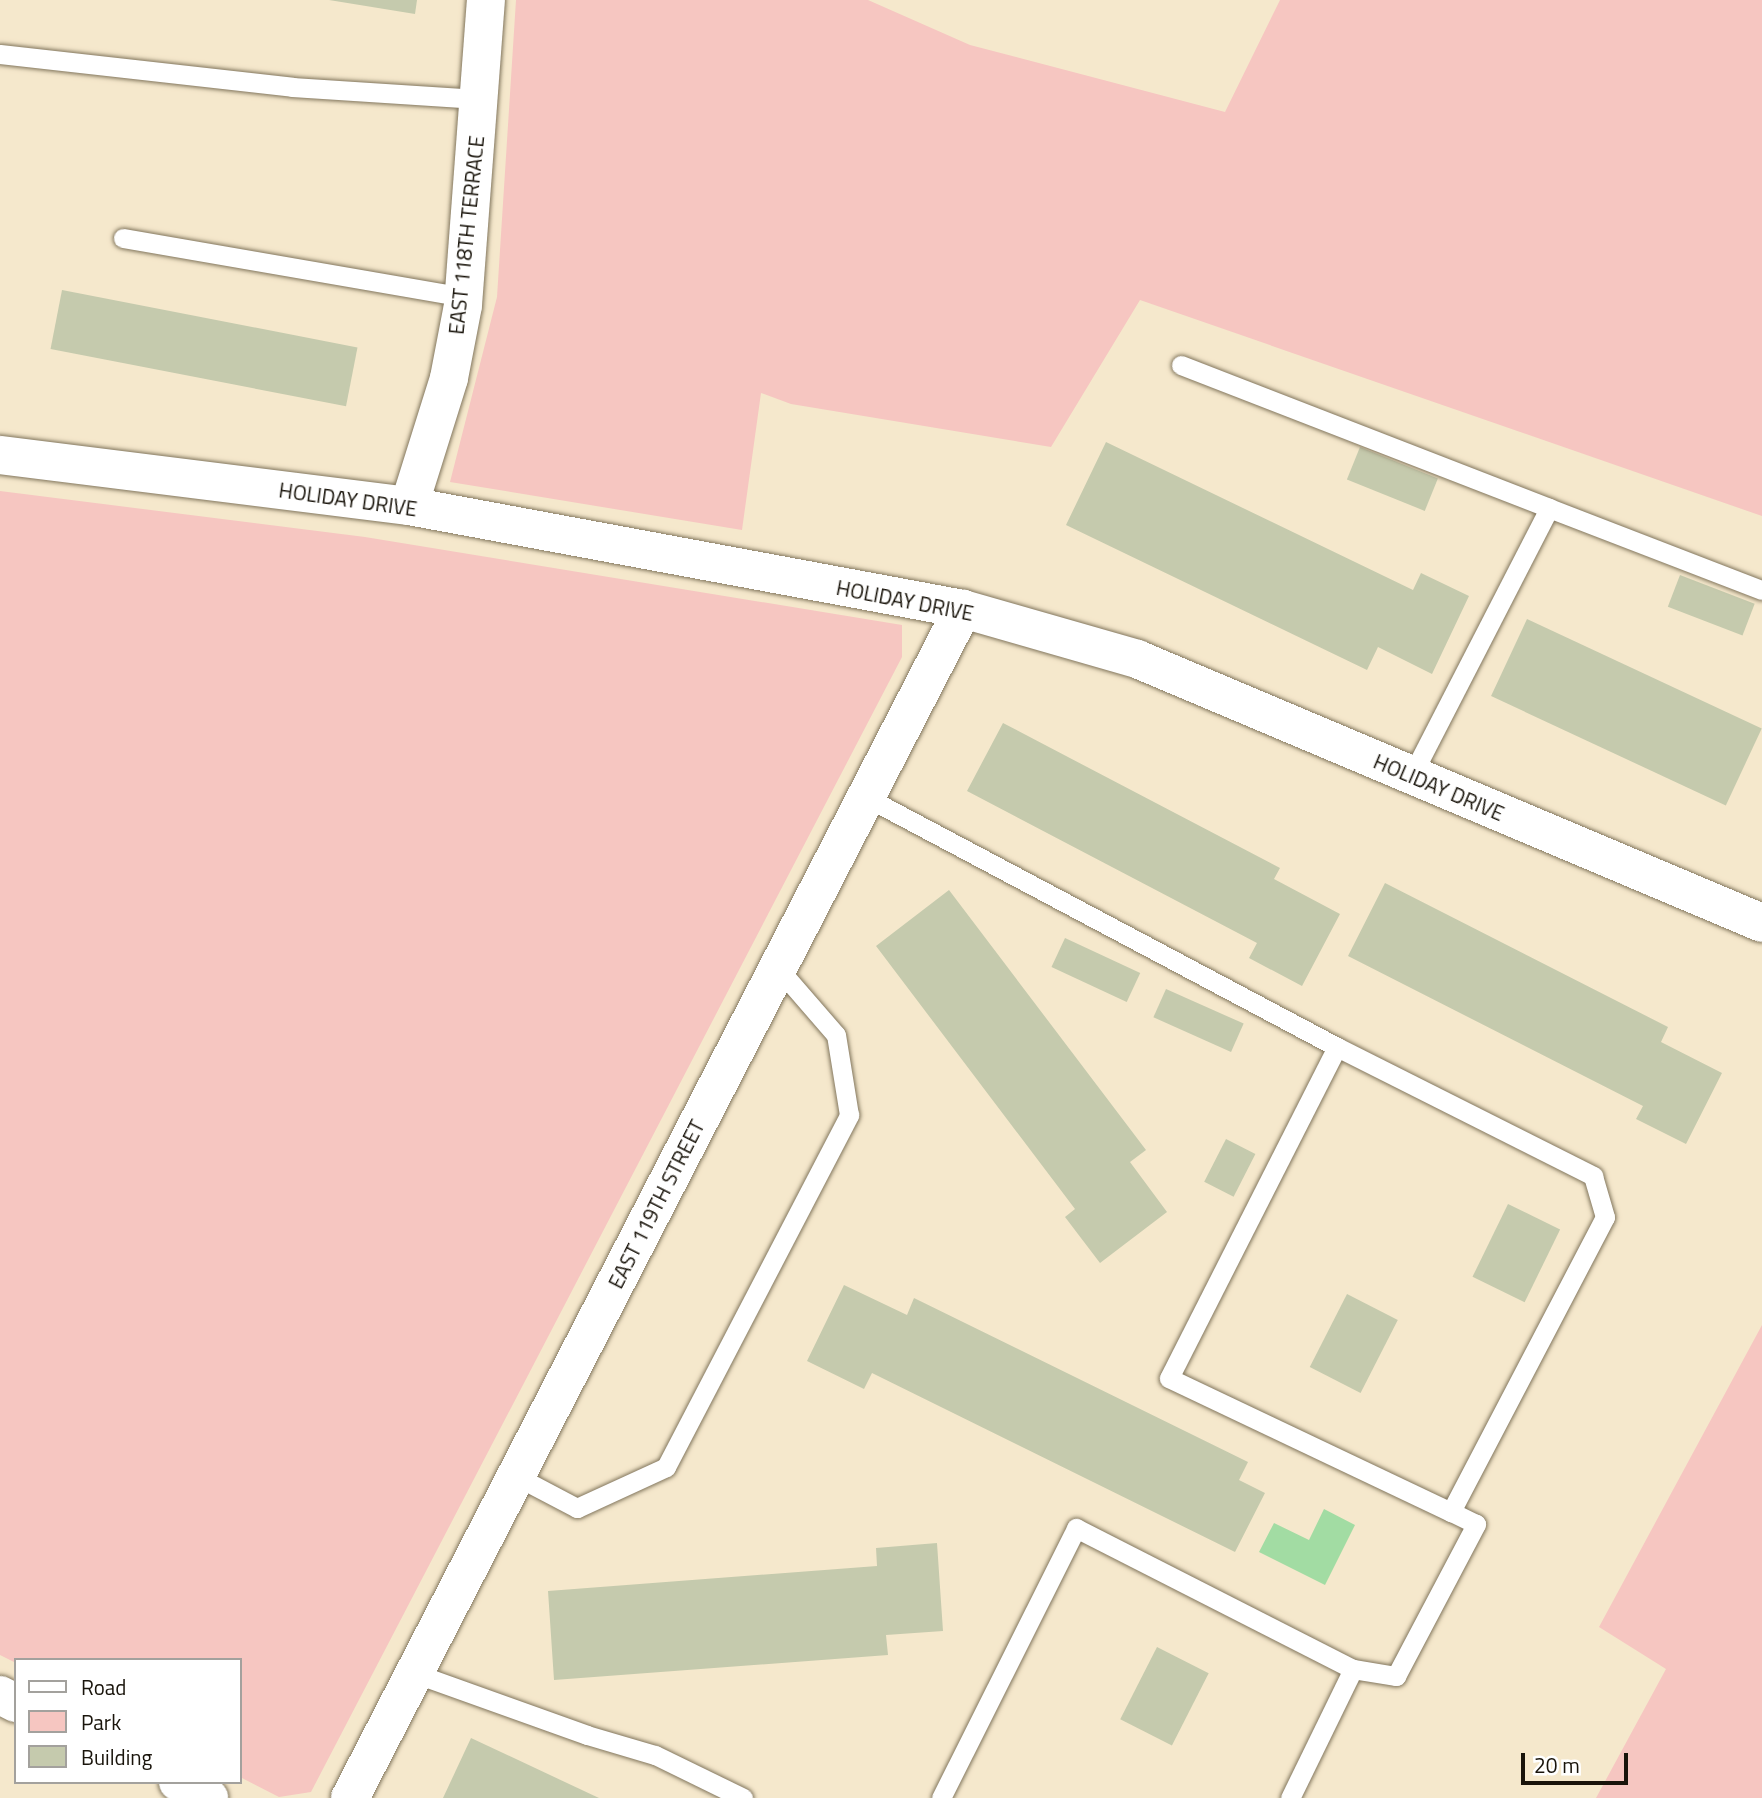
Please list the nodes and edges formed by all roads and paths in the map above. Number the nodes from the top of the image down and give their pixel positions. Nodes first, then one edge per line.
1 (486, 0) edge
2 (0, 54) edge
3 (478, 99) junction
4 (123, 238) dead end
5 (463, 296) junction
6 (1181, 365) dead end
7 (0, 455) edge
8 (409, 506) junction
9 (1549, 508) junction
10 (1762, 590) edge
11 (963, 609) junction
12 (1412, 775) junction
13 (866, 797) junction
14 (1762, 923) edge
15 (778, 968) junction
16 (1337, 1047) junction
17 (516, 1476) junction
18 (1451, 1512) junction
19 (1353, 1669) junction
20 (414, 1673) junction
21 (182, 1784) edge
22 (209, 1798) edge
23 (350, 1798) edge
24 (743, 1798) edge
25 (941, 1798) edge
26 (1290, 1798) edge

1 - 3 street, EAST 118TH TERRACE
2 - 3 lane
3 - 5 street, EAST 118TH TERRACE
4 - 5 lane
5 - 8 street, EAST 118TH TERRACE
6 - 9 lane
7 - 8 street, HOLIDAY DRIVE
8 - 11 street, HOLIDAY DRIVE
9 - 10 lane
9 - 12 lane
11 - 12 street, HOLIDAY DRIVE
11 - 13 street, EAST 119TH STREET
12 - 14 street, HOLIDAY DRIVE
13 - 15 street, EAST 119TH STREET
13 - 16 lane
15 - 17 street, EAST 119TH STREET
15 - 17 lane
16 - 18 lane
16 - 18 lane
17 - 20 street, EAST 119TH STREET
18 - 19 lane
19 - 25 lane
19 - 26 lane
20 - 23 street, EAST 119TH STREET
20 - 24 lane
21 - 22 street

